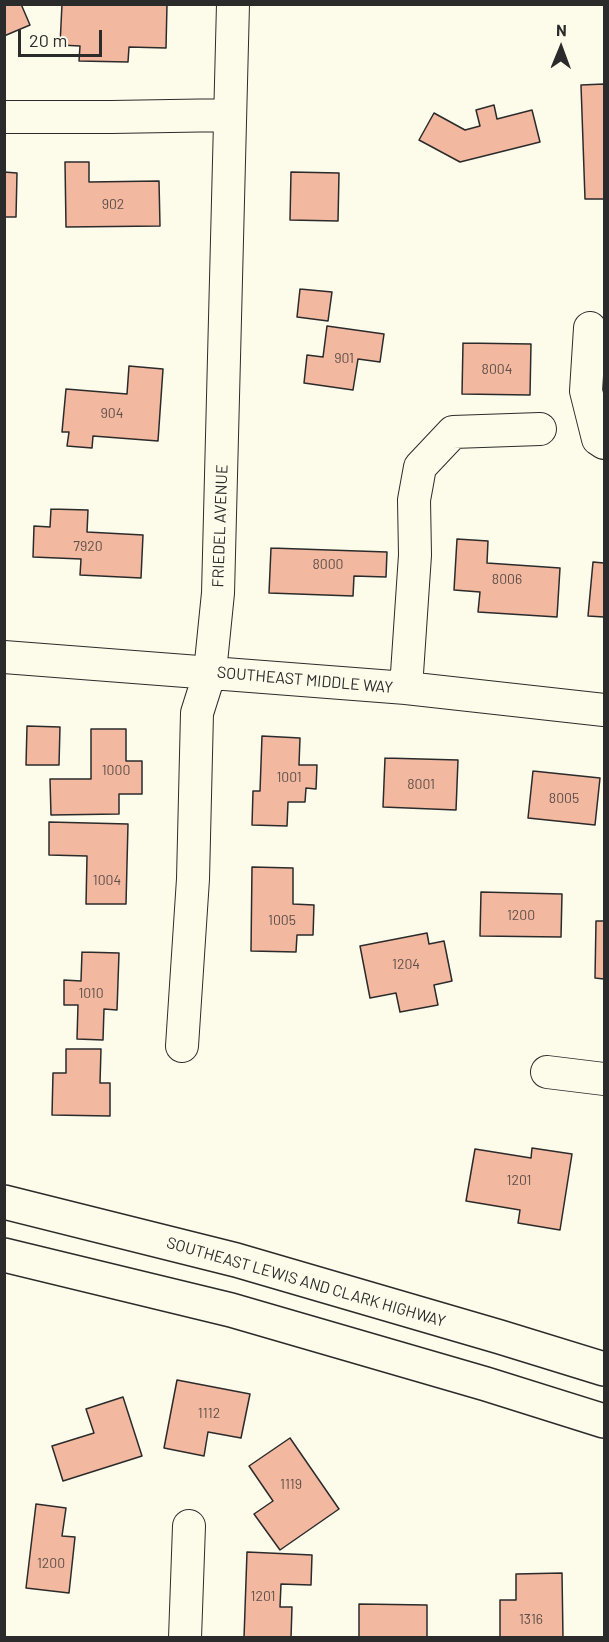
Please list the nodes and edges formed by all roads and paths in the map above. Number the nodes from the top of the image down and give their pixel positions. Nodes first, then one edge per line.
1 (233, 4) edge
2 (230, 115) junction
3 (4, 117) edge
4 (590, 328) dead end
5 (540, 429) dead end
6 (604, 443) edge
7 (4, 657) edge
8 (210, 672) junction
9 (406, 688) junction
10 (604, 710) edge
11 (182, 1046) dead end
12 (547, 1072) dead end
13 (604, 1079) edge
14 (4, 1202) edge
15 (4, 1255) edge
16 (500, 1337) junction
17 (604, 1348) edge
18 (604, 1369) edge
19 (604, 1421) edge
20 (189, 1526) dead end
21 (185, 1638) edge

1 - 2 street, FRIEDEL AVENUE
2 - 3 street
2 - 8 street, FRIEDEL AVENUE
4 - 6 street
5 - 9 street
7 - 8 street, SOUTHEAST MIDDLE WAY
8 - 9 street, SOUTHEAST MIDDLE WAY
8 - 11 street, FRIEDEL AVENUE
9 - 10 street, SOUTHEAST MIDDLE WAY
12 - 13 street
14 - 16 highway, SOUTHEAST LEWIS AND CLARK HIGHWAY
15 - 19 highway
16 - 17 highway
16 - 18 highway, SOUTHEAST LEWIS AND CLARK HIGHWAY
20 - 21 street

